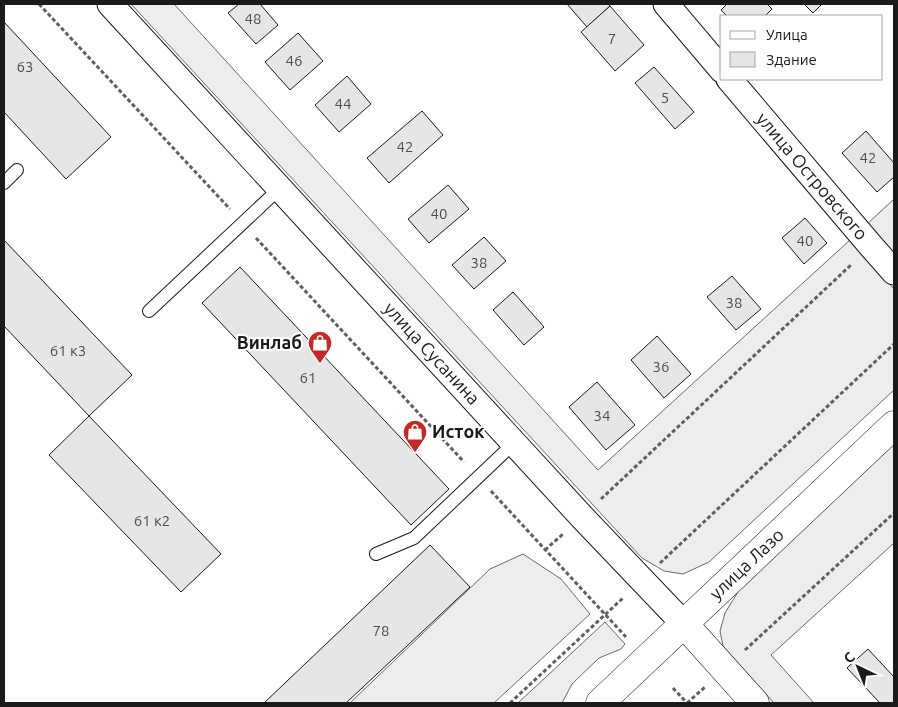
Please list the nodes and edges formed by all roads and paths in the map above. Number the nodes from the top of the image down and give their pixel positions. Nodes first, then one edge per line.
1 (39, 4) edge
2 (110, 4) edge
3 (672, 6) edge
4 (720, 67) edge
5 (730, 80) edge
6 (17, 170) dead end
7 (4, 183) edge
8 (280, 188) junction
9 (242, 223) junction
10 (871, 246) junction
11 (894, 272) edge
12 (149, 311) dead end
13 (894, 344) edge
14 (894, 425) edge
15 (514, 443) junction
16 (478, 478) junction
17 (894, 513) edge
18 (582, 517) junction
19 (545, 550) junction
20 (376, 554) dead end
21 (641, 581) junction
22 (605, 614) junction
23 (684, 624) junction
24 (626, 637) dead end
25 (724, 670) junction
26 (673, 688) dead end
27 (510, 703) edge
28 (600, 703) edge
29 (687, 703) edge
30 (755, 703) edge

1 - 9 path
2 - 8 street, улица Сусанина
3 - 4 street
5 - 10 street, улица Островского
6 - 7 lane
8 - 9 lane
8 - 15 street, улица Сусанина
9 - 12 lane
9 - 16 path
10 - 11 street, улица Островского
10 - 18 path
13 - 21 path
14 - 23 main road, улица Лазо
15 - 16 lane
15 - 18 street, улица Сусанина
16 - 19 path
16 - 20 lane
17 - 25 path
18 - 19 path
18 - 21 street, улица Сусанина
19 - 22 path
21 - 22 path
21 - 23 street, улица Сусанина
22 - 24 path
22 - 27 path
23 - 25 main road, улица Сусанина
23 - 28 main road, улица Лазо
25 - 29 path
25 - 30 main road, улица Сусанина
26 - 29 path

